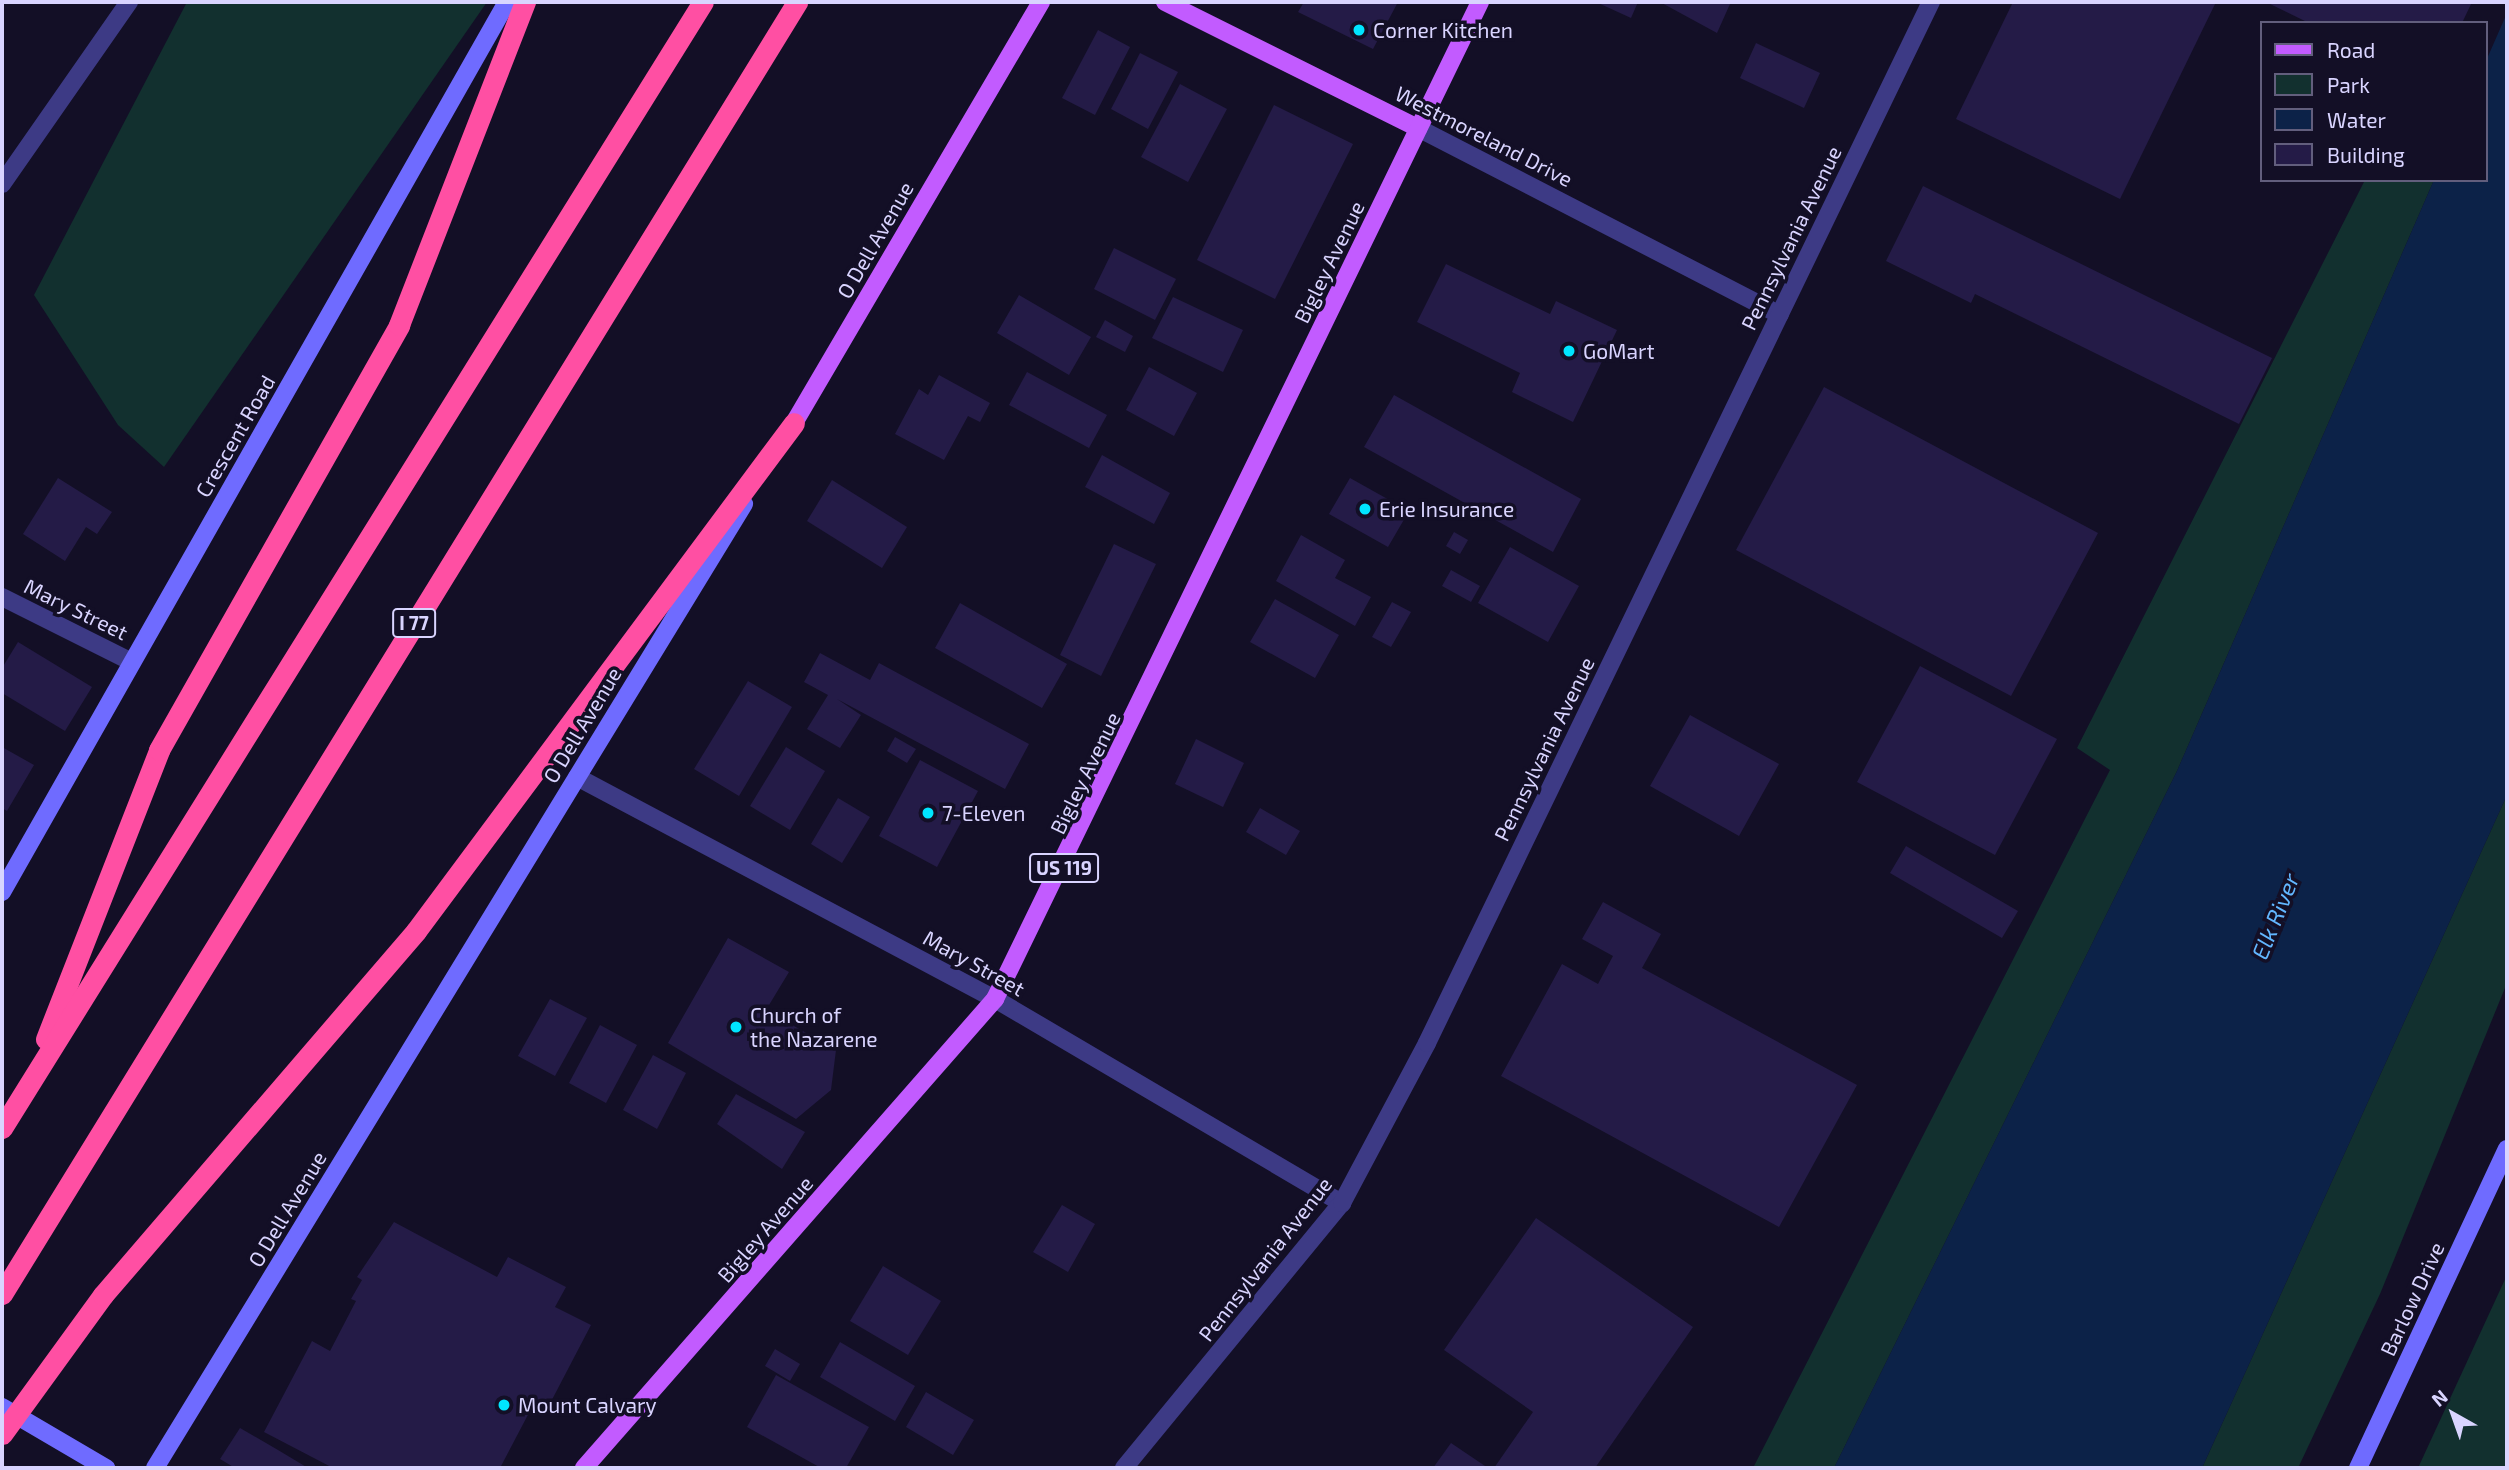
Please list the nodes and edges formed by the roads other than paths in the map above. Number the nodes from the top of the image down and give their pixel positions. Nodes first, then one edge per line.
1 (130, 2) edge
2 (507, 2) edge
3 (526, 2) edge
4 (703, 2) edge
5 (797, 2) edge
6 (1041, 2) edge
7 (1165, 2) edge
8 (1480, 2) edge
9 (1931, 2) edge
10 (1418, 128) junction
11 (2, 184) edge
12 (1780, 315) junction
13 (794, 423) junction
14 (2, 597) edge
15 (130, 661) junction
16 (577, 777) junction
17 (2, 892) edge
18 (995, 999) junction
19 (26, 1089) junction
20 (2, 1128) edge
21 (2507, 1149) edge
22 (1342, 1203) junction
23 (2, 1293) edge
24 (2, 1407) edge
25 (2, 1434) edge
26 (106, 1468) edge
27 (155, 1468) edge
28 (584, 1468) edge
29 (1124, 1468) edge
30 (2358, 1468) edge

1 - 11 street
2 - 15 street, Crescent Road
3 - 19 highway
4 - 19 highway
5 - 23 highway, I 77
6 - 13 main road, O Dell Avenue
7 - 10 main road, Westmoreland Drive
8 - 10 main road, Bigley Avenue / US 119
9 - 12 street, Pennsylvania Avenue
10 - 12 street, Westmoreland Drive
10 - 18 main road, Bigley Avenue / US 119
12 - 22 street, Pennsylvania Avenue
13 - 16 street, O Dell Avenue
13 - 25 highway
14 - 15 street, Mary Street
15 - 17 street, Crescent Road
16 - 18 street, Mary Street
16 - 27 street, O Dell Avenue
18 - 22 street, Mary Street
18 - 28 main road, Bigley Avenue / US 119
19 - 20 highway
21 - 30 street, Barlow Drive
22 - 29 street, Pennsylvania Avenue
24 - 26 street

